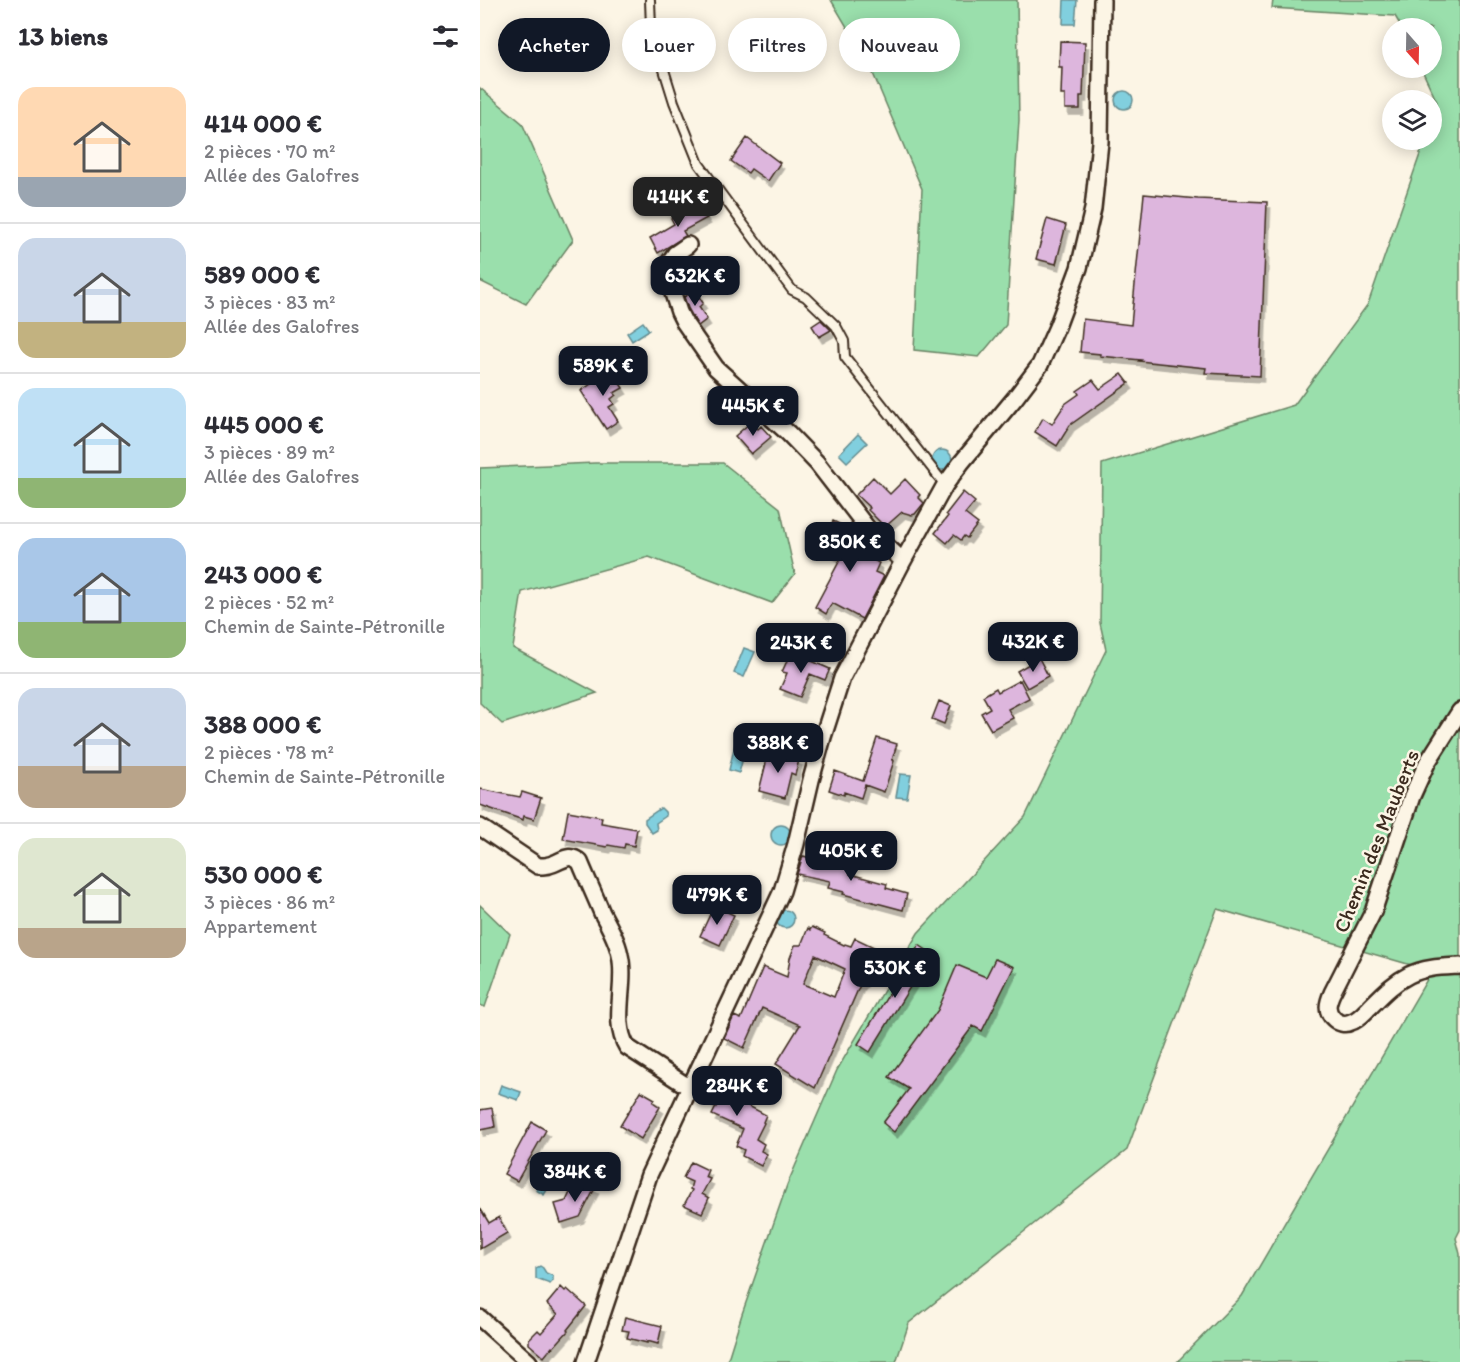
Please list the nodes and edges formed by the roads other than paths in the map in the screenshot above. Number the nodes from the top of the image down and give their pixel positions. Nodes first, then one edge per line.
1 (650, 0) edge
2 (1102, 0) edge
3 (688, 245) dead end
4 (945, 485) junction
5 (903, 561) junction
6 (1460, 711) edge
7 (480, 827) edge
8 (1460, 966) edge
9 (690, 1088) junction
10 (480, 1318) edge
11 (529, 1362) edge
12 (586, 1362) edge

1 - 4 lane
2 - 4 street
3 - 5 street
4 - 5 street
5 - 9 street
6 - 8 street, Chemin des Mauberts
7 - 9 street
9 - 12 street
10 - 11 street

